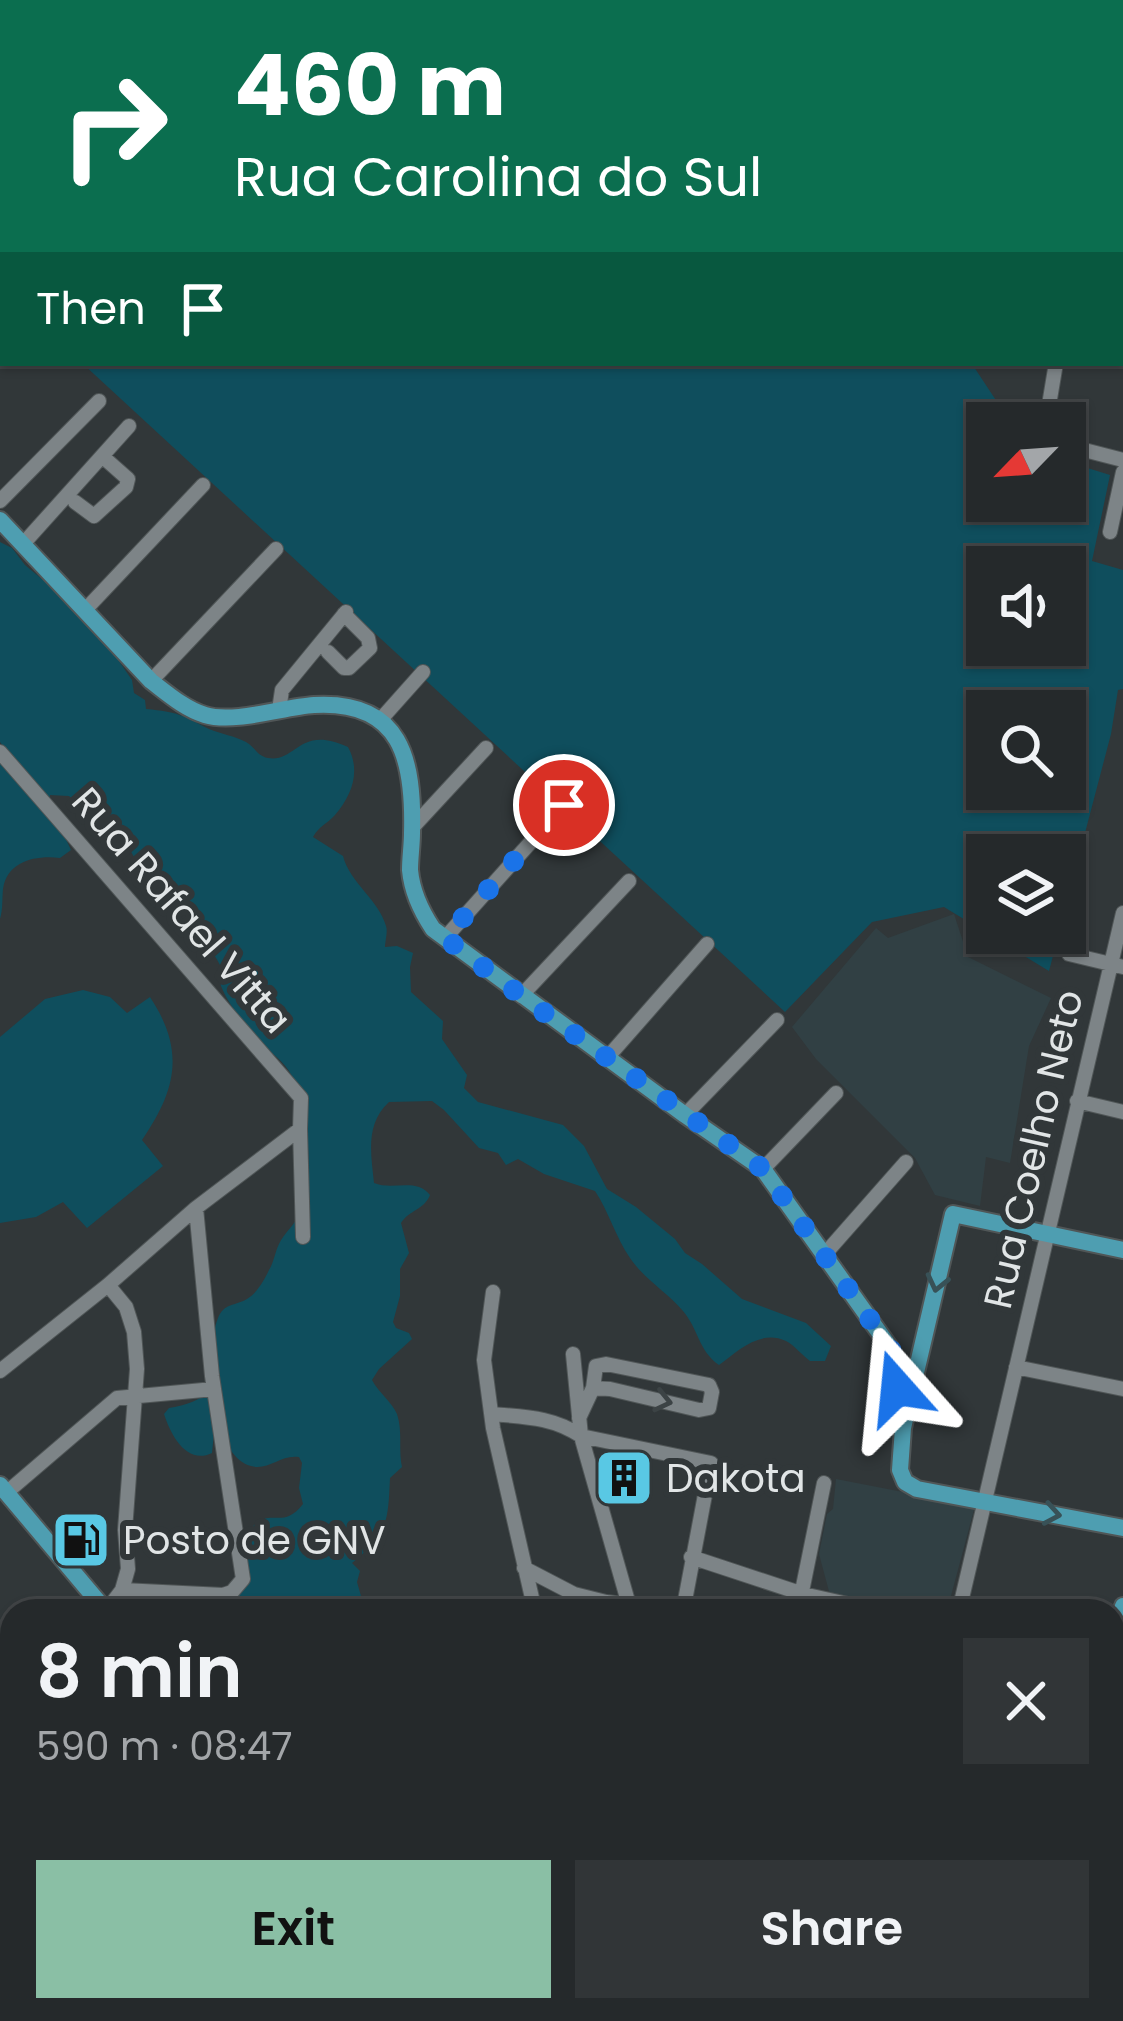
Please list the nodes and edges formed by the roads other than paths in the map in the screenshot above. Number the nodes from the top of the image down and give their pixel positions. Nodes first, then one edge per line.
1 (1056, 366) edge
2 (99, 401) dead end
3 (1050, 402) edge
4 (129, 426) dead end
5 (1086, 450) edge
6 (102, 456) junction
7 (1123, 460) edge
8 (1123, 472) edge
9 (203, 485) dead end
10 (0, 501) edge
11 (75, 502) dead end
12 (0, 520) edge
13 (1110, 532) dead end
14 (22, 544) junction
15 (276, 549) dead end
16 (86, 609) junction
17 (328, 652) dead end
18 (423, 672) dead end
19 (151, 681) junction
20 (279, 710) junction
21 (382, 718) junction
22 (486, 748) dead end
23 (0, 752) edge
24 (564, 805) dead end
25 (412, 828) junction
26 (628, 881) dead end
27 (1123, 913) edge
28 (445, 938) junction
29 (707, 944) dead end
30 (1069, 954) dead end
31 (1117, 966) edge
32 (521, 996) junction
33 (777, 1020) dead end
34 (607, 1058) junction
35 (836, 1094) dead end
36 (1077, 1101) junction
37 (1123, 1112) edge
38 (685, 1115) junction
39 (301, 1123) junction
40 (905, 1162) dead end
41 (763, 1169) junction
42 (196, 1208) junction
43 (1047, 1233) junction
44 (303, 1237) dead end
45 (1123, 1250) edge
46 (824, 1255) junction
47 (108, 1285) junction
48 (493, 1292) dead end
49 (891, 1349) junction
50 (920, 1352) junction
51 (573, 1354) dead end
52 (1016, 1367) junction
53 (0, 1371) edge
54 (593, 1388) junction
55 (214, 1389) junction
56 (1123, 1390) edge
57 (135, 1397) junction
58 (492, 1414) junction
59 (579, 1418) junction
60 (903, 1428) junction
61 (581, 1436) junction
62 (824, 1483) dead end
63 (2, 1492) edge
64 (986, 1502) junction
65 (1123, 1528) edge
66 (692, 1557) junction
67 (524, 1568) junction
68 (122, 1590) junction
69 (803, 1594) junction
70 (96, 1599) edge
71 (115, 1599) edge
72 (532, 1599) edge
73 (599, 1599) edge
74 (627, 1599) edge
75 (684, 1599) edge
76 (802, 1599) edge
77 (826, 1599) edge
78 (962, 1599) edge

1 - 3 street
2 - 10 street
4 - 6 street
5 - 7 street
6 - 11 street
6 - 14 street
8 - 13 street
9 - 16 street
12 - 14 main road
14 - 16 main road
15 - 19 street
16 - 19 main road
17 - 20 street
18 - 21 street
19 - 20 main road
20 - 21 main road
21 - 25 main road
22 - 25 street
23 - 39 street, Rua Rafael Vitta
24 - 28 street
25 - 28 main road
26 - 32 street
27 - 31 street, Rua Coelho Neto
28 - 32 main road
29 - 34 street
30 - 31 street
31 - 36 street, Rua Coelho Neto
32 - 34 main road
33 - 38 street
34 - 38 main road
35 - 41 street
36 - 37 street
36 - 43 street, Rua Coelho Neto
38 - 41 main road
39 - 42 street
39 - 44 street
40 - 46 street
41 - 46 main road
42 - 47 street
42 - 55 street
43 - 45 main road
43 -> 50 main road
43 - 52 street, Rua Coelho Neto
46 - 49 main road
47 - 53 street
47 - 57 street
48 - 58 street
49 - 50 main road
49 - 60 main road
50 - 60 main road
51 - 59 street
52 - 56 street
52 - 64 street, Rua Coelho Neto
54 -> 54 street
54 - 59 street
55 - 57 street
55 - 68 street
57 - 63 street
57 - 68 street
58 - 61 street
58 - 67 street
59 - 61 street
60 - 64 main road
61 - 66 street
61 - 74 street
62 - 69 street
63 - 70 main road
64 -> 65 main road
64 - 78 street, Rua Coelho Neto
66 - 69 street
66 - 75 street
67 - 72 street
67 - 73 street
68 - 71 street
69 - 76 street
69 - 77 street

